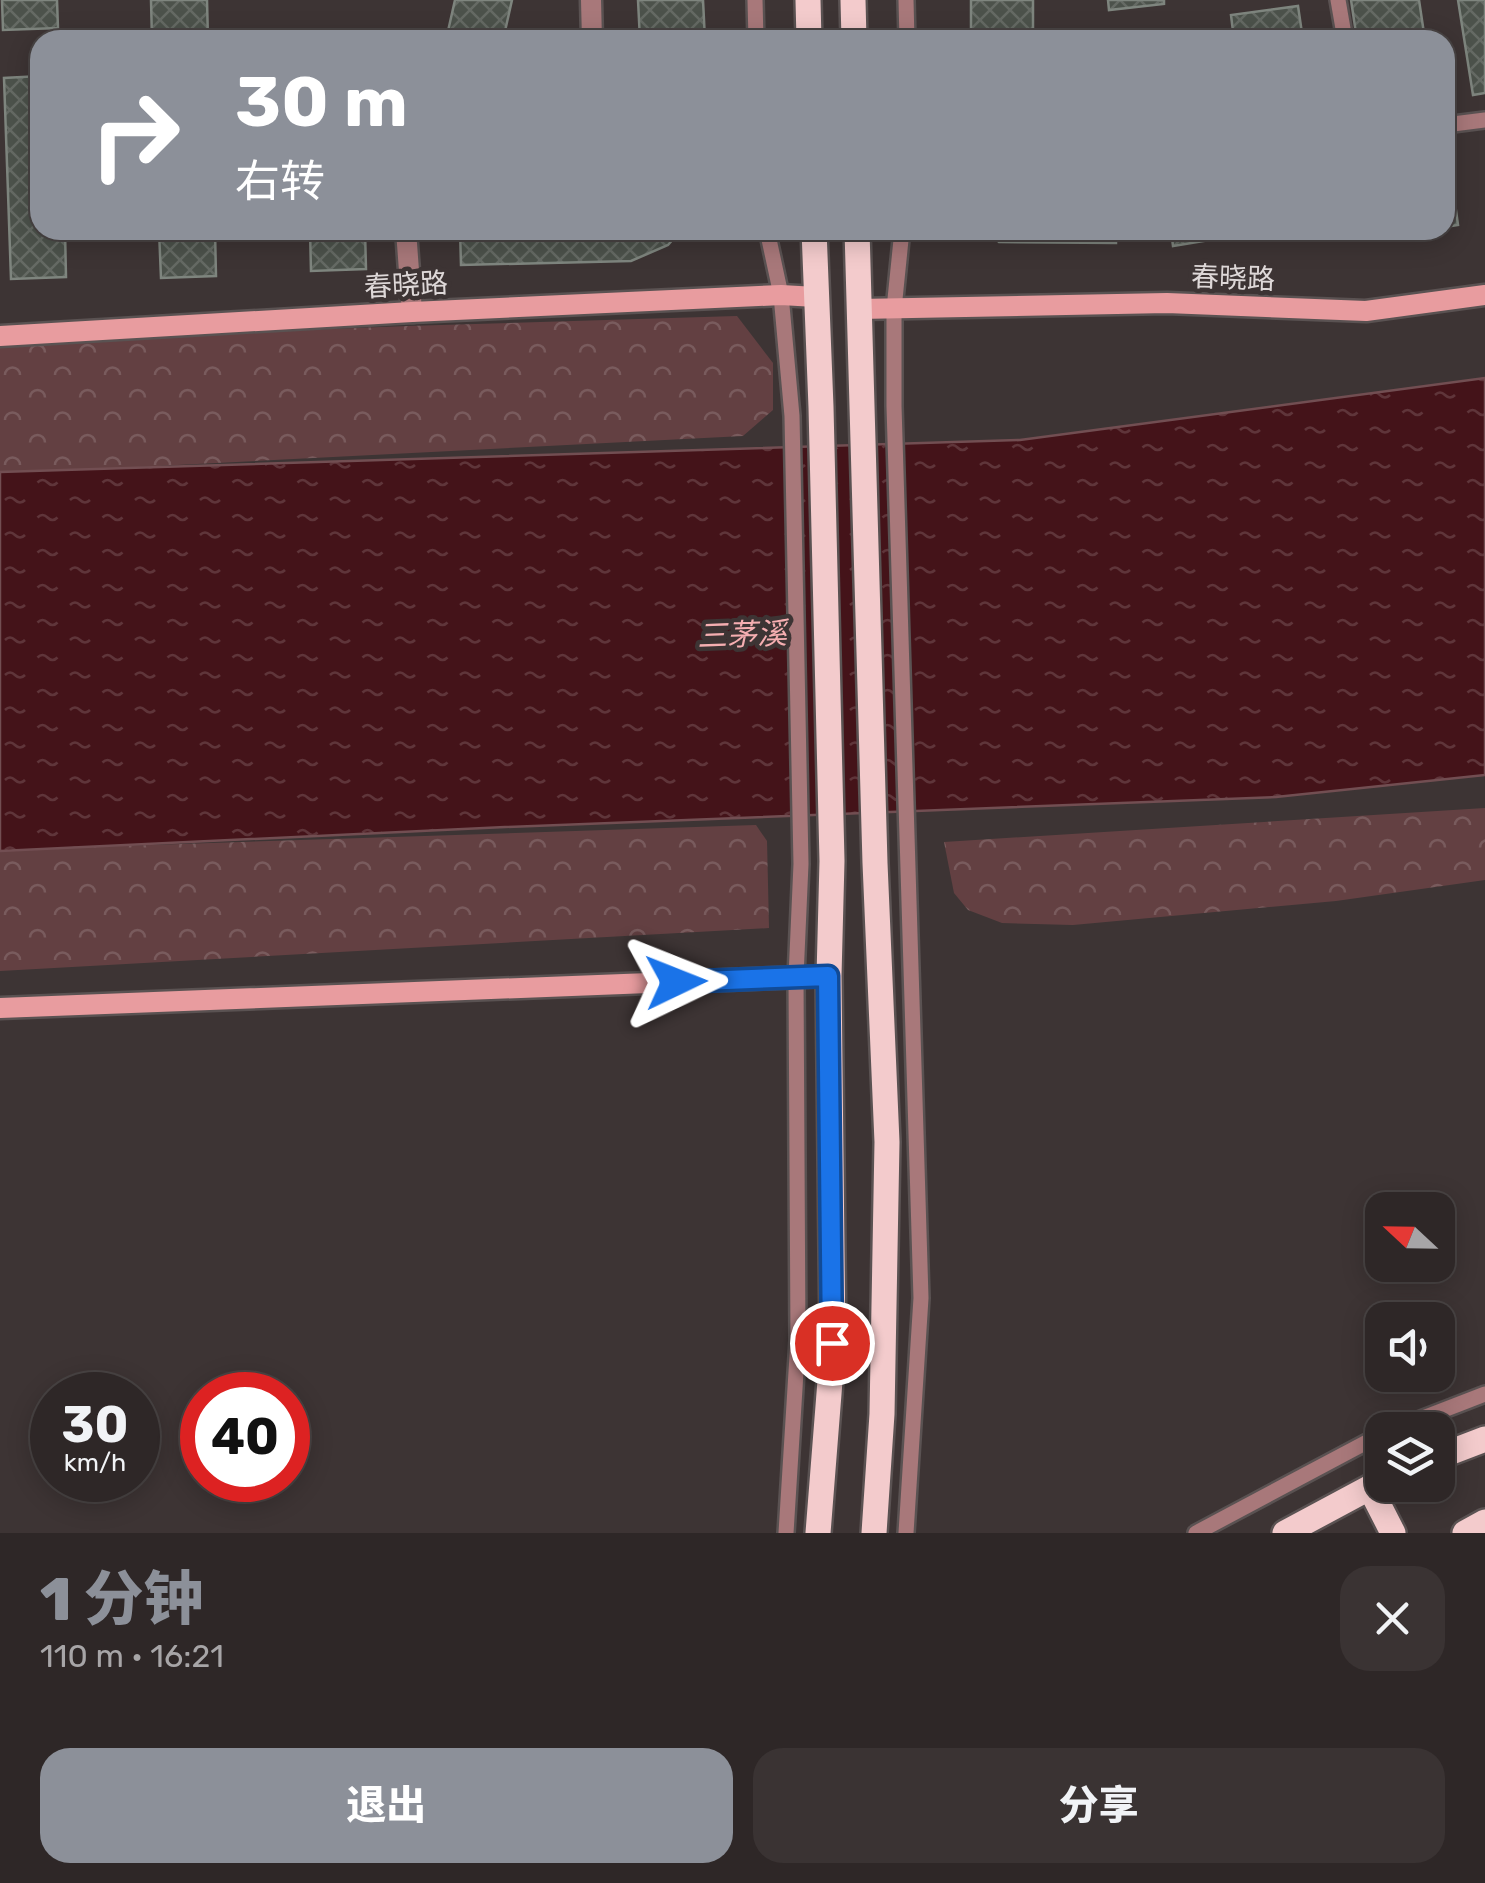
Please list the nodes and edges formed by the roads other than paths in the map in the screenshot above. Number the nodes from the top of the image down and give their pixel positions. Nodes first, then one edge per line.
1 (592, 0) edge
2 (755, 0) edge
3 (808, 0) edge
4 (853, 0) edge
5 (906, 0) edge
6 (1338, 0) edge
7 (592, 30) edge
8 (756, 30) edge
9 (809, 30) edge
10 (854, 30) edge
11 (907, 30) edge
12 (1343, 30) edge
13 (1485, 120) edge
14 (1455, 124) edge
15 (407, 240) edge
16 (769, 240) edge
17 (814, 240) edge
18 (857, 240) edge
19 (901, 240) edge
20 (1485, 295) edge
21 (781, 296) junction
22 (816, 297) junction
23 (894, 309) junction
24 (859, 310) junction
25 (412, 312) junction
26 (0, 336) edge
27 (828, 976) junction
28 (796, 978) junction
29 (0, 1008) edge
30 (1485, 1394) edge
31 (1438, 1412) edge
32 (1485, 1439) edge
33 (1365, 1443) edge
34 (1455, 1450) edge
35 (1365, 1491) edge
36 (1382, 1502) edge
37 (1485, 1522) edge
38 (786, 1533) edge
39 (818, 1533) edge
40 (874, 1533) edge
41 (906, 1533) edge
42 (1196, 1533) edge
43 (1285, 1533) edge
44 (1393, 1533) edge
45 (1465, 1533) edge

1 - 7 street
2 - 8 lane
3 - 9 main road
4 - 10 main road
5 - 11 lane
6 - 12 lane
13 - 14 lane
15 - 25 street
16 - 21 lane
17 - 22 main road
18 - 24 main road
19 - 23 lane
20 - 23 street, 春晓路
21 - 22 street, 春晓路
21 - 25 street, 春晓路
21 - 28 lane
22 - 27 main road
23 - 24 street, 春晓路
23 - 41 lane
24 - 40 main road
25 - 26 street, 春晓路
27 - 28 street
27 - 39 main road
28 - 29 street
28 - 38 lane
30 - 31 lane
32 - 34 main road
33 - 42 lane
35 - 43 main road
36 - 44 main road
37 - 45 main road

